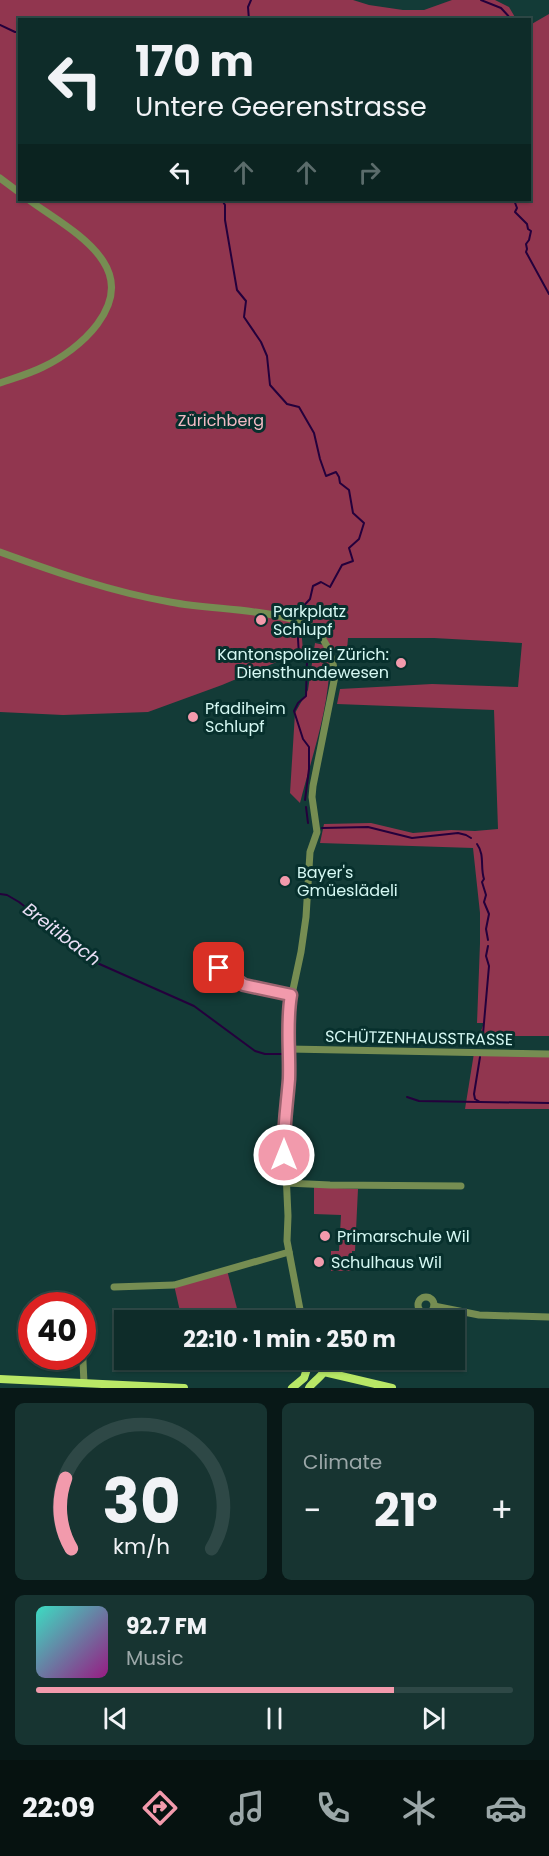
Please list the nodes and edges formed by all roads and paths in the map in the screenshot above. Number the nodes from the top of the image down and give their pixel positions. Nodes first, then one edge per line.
1 (0, 178) edge
2 (18, 192) edge
3 (30, 201) edge
4 (0, 383) edge
5 (0, 552) edge
6 (200, 957) dead end
7 (291, 995) junction
8 (289, 1049) junction
9 (549, 1054) edge
10 (287, 1183) junction
11 (461, 1186) dead end
12 (289, 1252) junction
13 (114, 1287) dead end
14 (434, 1306) dead end
15 (300, 1310) edge
16 (549, 1317) edge
17 (83, 1370) edge
18 (306, 1370) edge
19 (324, 1372) joint
20 (0, 1379) edge
21 (84, 1383) junction
22 (184, 1388) edge
23 (292, 1388) edge
24 (309, 1388) edge
25 (392, 1388) edge

1 - 2 street
3 - 4 street
5 - 7 street
6 - 7 street
7 - 8 street
8 - 9 street, SCHÜTZENHAUSSTRASSE
8 - 10 street
10 - 11 street
10 - 12 street
12 - 13 street
12 - 15 street
14 - 16 street
17 - 21 street
18 - 23 main road
19 - 24 main road
19 - 25 main road
20 - 21 main road
21 - 22 main road

